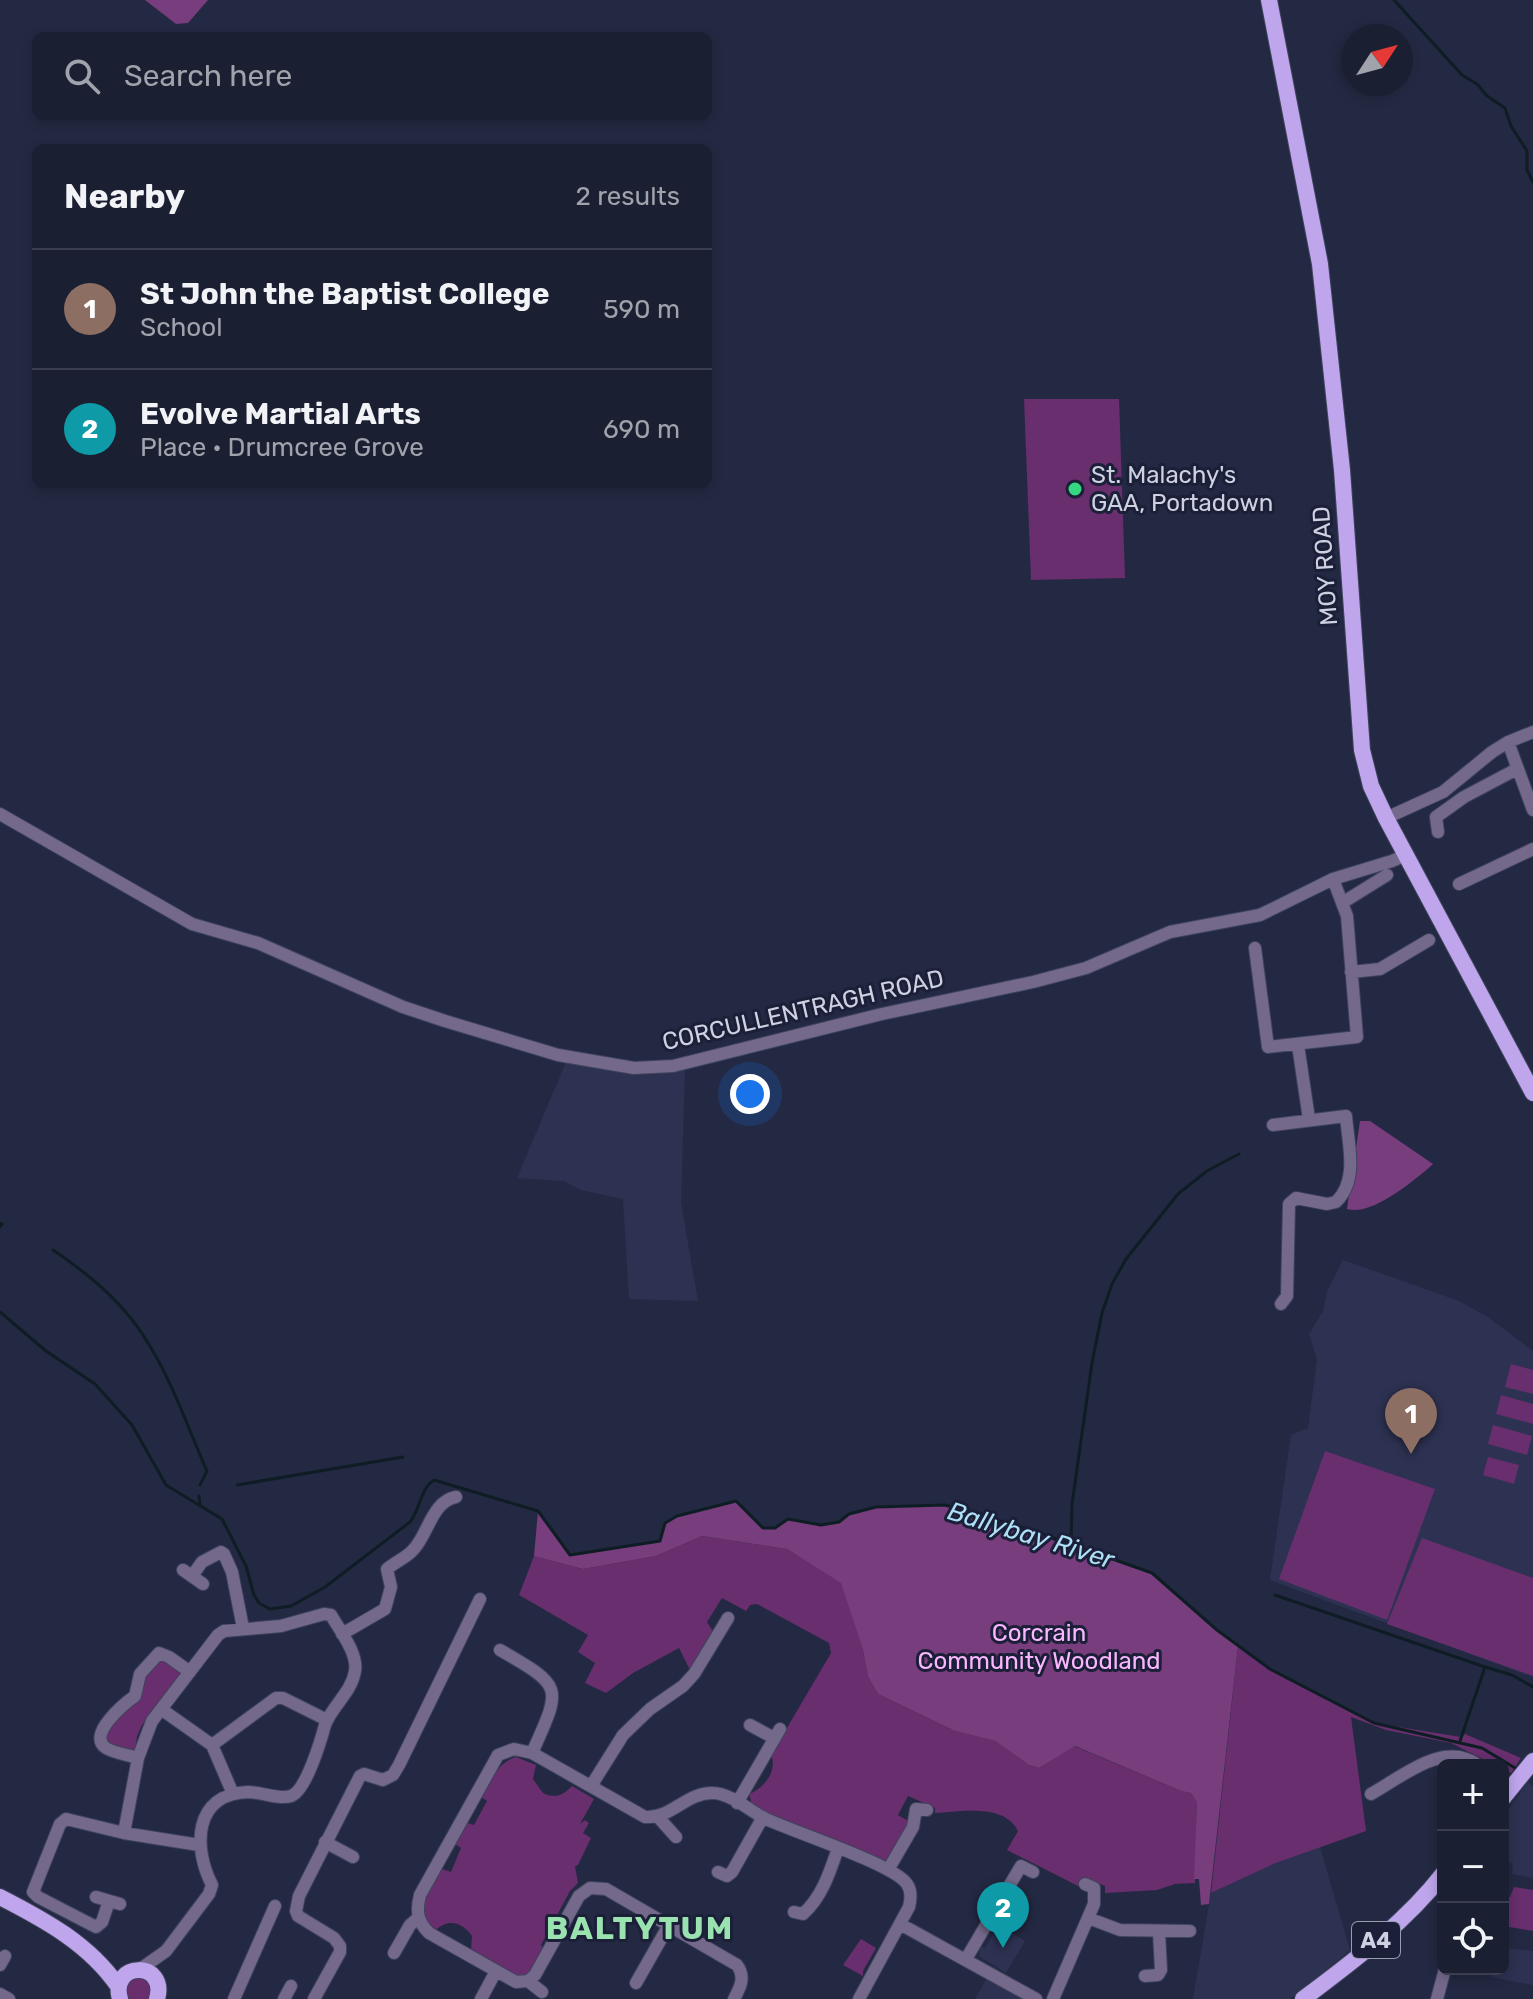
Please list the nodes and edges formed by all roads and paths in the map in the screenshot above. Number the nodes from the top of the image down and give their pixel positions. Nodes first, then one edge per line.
1 (1269, 0) edge
2 (1533, 732) edge
3 (1508, 742) junction
4 (1517, 769) junction
5 (1533, 810) edge
6 (0, 814) edge
7 (1386, 818) junction
8 (1435, 825) dead end
9 (1533, 849) edge
10 (1406, 855) junction
11 (1463, 867) dead end
12 (1387, 875) dead end
13 (1333, 879) junction
14 (1342, 903) junction
15 (1415, 931) dead end
16 (1255, 948) dead end
17 (1351, 972) junction
18 (1298, 1045) junction
19 (1533, 1093) edge
20 (1309, 1119) junction
21 (1273, 1125) dead end
22 (1289, 1299) dead end
23 (436, 1491) dead end
24 (193, 1577) dead end
25 (480, 1599) dead end
26 (728, 1618) dead end
27 (243, 1628) junction
28 (342, 1634) junction
29 (500, 1650) dead end
30 (190, 1672) junction
31 (161, 1709) junction
32 (327, 1720) junction
33 (750, 1725) dead end
34 (212, 1745) junction
35 (532, 1753) junction
36 (138, 1758) junction
37 (1465, 1759) edge
38 (1532, 1763) edge
39 (591, 1786) junction
40 (1509, 1788) edge
41 (233, 1794) junction
42 (1371, 1794) dead end
43 (737, 1803) junction
44 (927, 1810) dead end
45 (658, 1817) junction
46 (763, 1817) junction
47 (124, 1833) junction
48 (676, 1837) dead end
49 (325, 1842) junction
50 (199, 1845) junction
51 (838, 1848) junction
52 (353, 1857) dead end
53 (888, 1870) junction
54 (718, 1872) dead end
55 (1033, 1872) dead end
56 (1437, 1881) edge
57 (1085, 1884) dead end
58 (0, 1897) edge
59 (108, 1901) dead end
60 (275, 1906) dead end
61 (794, 1912) dead end
62 (418, 1918) junction
63 (1088, 1918) junction
64 (900, 1924) junction
65 (669, 1925) junction
66 (1190, 1931) dead end
67 (1159, 1932) junction
68 (166, 1951) junction
69 (394, 1953) dead end
70 (966, 1959) junction
71 (101, 1962) junction
72 (135, 1970) junction
73 (496, 1971) junction
74 (1443, 1975) edge
75 (1145, 1976) dead end
76 (528, 1981) junction
77 (636, 1983) dead end
78 (542, 1992) dead end
79 (160, 1993) edge
80 (0, 1994) edge
81 (118, 1995) edge
82 (863, 1997) edge
83 (9, 1999) edge
84 (234, 1999) edge
85 (314, 1999) edge
86 (481, 1999) edge
87 (734, 1999) edge
88 (1036, 1999) edge
89 (1053, 1999) edge
90 (1303, 1999) edge
91 (1437, 1999) edge

1 - 7 main road, MOY ROAD
2 - 3 street
3 - 4 street
3 - 7 street
4 - 5 street
4 - 8 street
6 - 13 street, CORCULLENTRAGH ROAD
7 - 10 main road, MOY ROAD
9 - 11 street
10 - 13 street, CORCULLENTRAGH ROAD
10 - 19 main road, MOY ROAD
12 - 14 street
13 - 14 street
14 - 17 street
15 - 17 street
16 - 18 street
17 - 18 street
18 - 20 street
20 - 21 street
20 - 22 street
23 - 28 street
24 - 27 street
25 - 49 street
26 - 39 street
27 - 28 street
27 - 30 street
28 - 32 street
29 - 35 street
30 - 31 street
30 - 36 street
31 - 34 street
31 - 36 street
32 - 34 street
32 - 41 street
33 - 43 street
34 - 41 street
35 - 39 street
35 - 62 street
36 - 47 street
37 - 42 street
38 - 40 main road
39 - 45 street
41 - 50 street
43 - 45 street
43 - 46 street
44 - 53 street
45 - 48 street
46 - 51 street
46 - 54 street
47 - 50 street
47 - 59 street
49 - 52 street
49 - 85 street
50 - 68 street
51 - 53 street
51 - 61 street
53 - 64 street
55 - 70 street
56 - 90 main road, A4
57 - 63 street
58 - 71 main road
60 - 84 street
62 - 69 street
62 - 73 street
63 - 67 street
63 - 89 street
64 - 70 street
64 - 82 street
65 - 76 street
65 - 77 street
65 - 87 street
66 - 67 street
67 - 75 street
68 - 72 street
68 - 79 street
70 - 88 street
71 - 72 main road
71 - 81 main road
72 - 79 main road
72 - 81 main road
73 - 76 street
73 - 86 street
74 - 91 street
76 - 78 street
80 - 83 street

